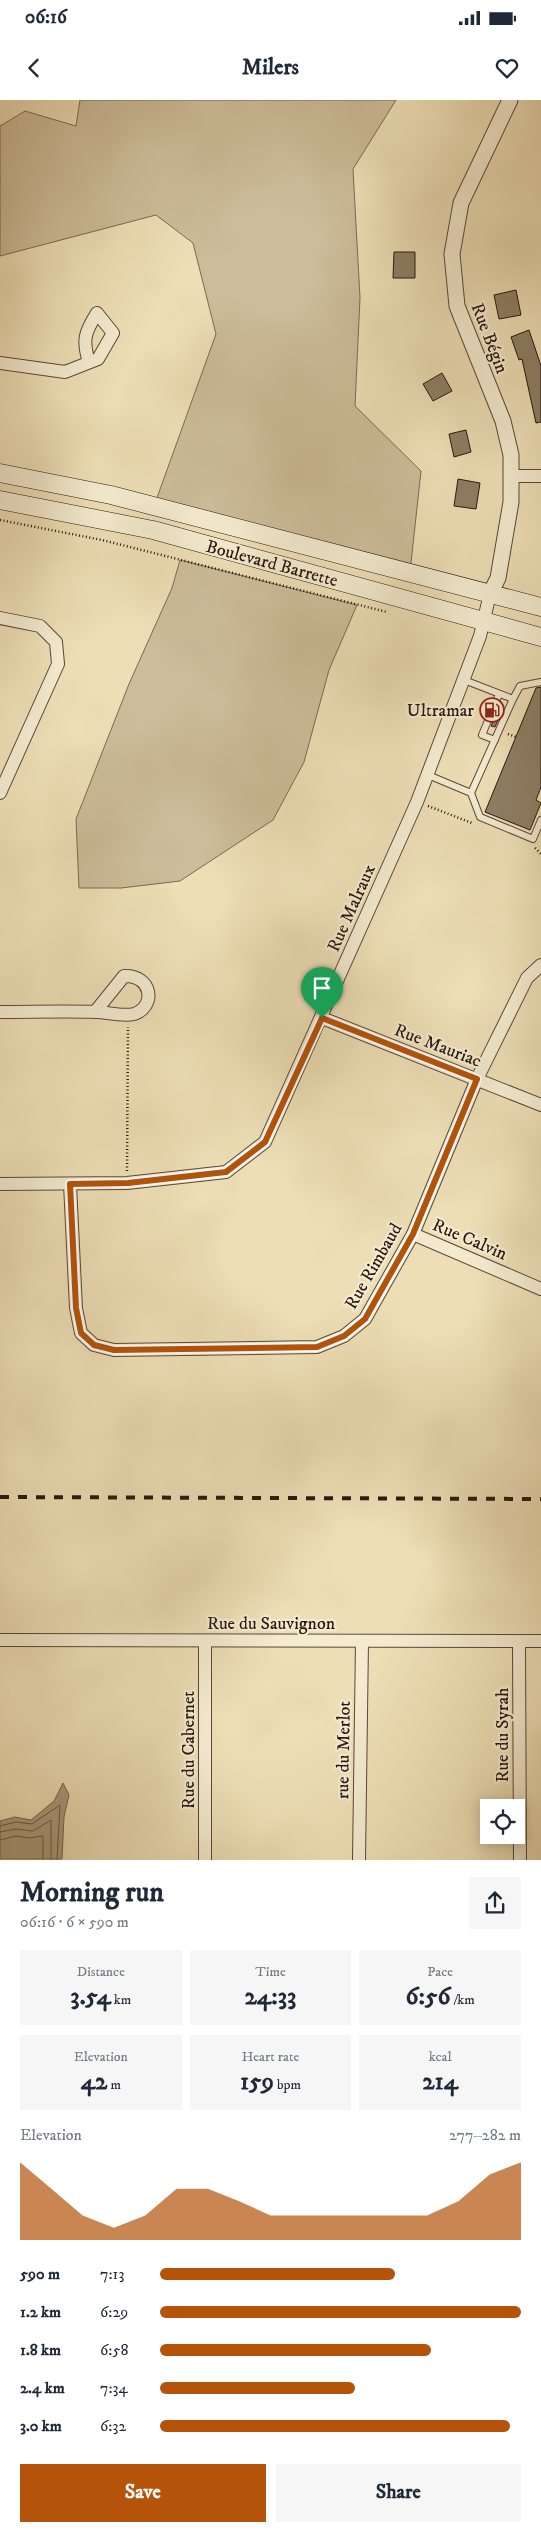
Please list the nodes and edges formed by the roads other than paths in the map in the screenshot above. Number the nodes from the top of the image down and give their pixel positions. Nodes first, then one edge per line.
1 (510, 100) edge
2 (89, 362) dead end
3 (0, 363) edge
4 (0, 473) edge
5 (513, 476) junction
6 (541, 476) edge
7 (0, 500) edge
8 (490, 594) junction
9 (541, 607) edge
10 (0, 618) edge
11 (485, 623) junction
12 (541, 637) edge
13 (464, 680) junction
14 (541, 682) edge
15 (499, 694) junction
16 (513, 699) junction
17 (495, 740) junction
18 (428, 774) junction
19 (0, 793) edge
20 (471, 793) junction
21 (541, 820) edge
22 (541, 965) edge
23 (0, 1012) edge
24 (95, 1012) junction
25 (322, 1018) junction
26 (477, 1079) junction
27 (541, 1105) edge
28 (0, 1184) edge
29 (70, 1184) junction
30 (413, 1234) junction
31 (541, 1289) edge
32 (0, 1640) edge
33 (206, 1641) junction
34 (362, 1641) junction
35 (518, 1641) junction
36 (541, 1641) edge
37 (205, 1860) edge
38 (359, 1860) edge
39 (520, 1860) edge

1 - 5 street, Rue Bégin
2 - 3 street
4 - 8 main road, Boulevard Barrette
5 - 6 street
5 - 8 street, Rue Bégin
7 - 11 main road, Boulevard Barrette
8 - 9 main road, Boulevard Barrette
8 - 11 street, Rue Malraux
10 - 19 street
11 - 12 main road, Boulevard Barrette
11 - 13 street, Rue Malraux
13 - 15 lane
13 - 18 street, Rue Malraux
14 - 16 lane
15 - 16 lane
15 - 17 lane
16 - 17 lane
17 - 20 lane
18 - 20 lane
18 - 25 street, Rue Malraux
20 - 21 lane
22 - 26 street, Rue Rimbaud
23 - 24 street
24 - 24 street
25 - 26 street, Rue Mauriac
25 - 29 street, Rue Malraux
26 - 27 street, Rue Mauriac
26 - 30 street, Rue Rimbaud
28 - 29 street, Rue Malraux
29 - 30 street, Rue Rimbaud
30 - 31 street, Rue Calvin
32 - 33 street, Rue du Sauvignon
33 - 34 street, Rue du Sauvignon
33 - 37 street, Rue du Cabernet
34 - 35 street, Rue du Sauvignon
34 - 38 street, rue du Merlot
35 - 36 street, Rue du Sauvignon
35 - 39 street, Rue du Syrah

